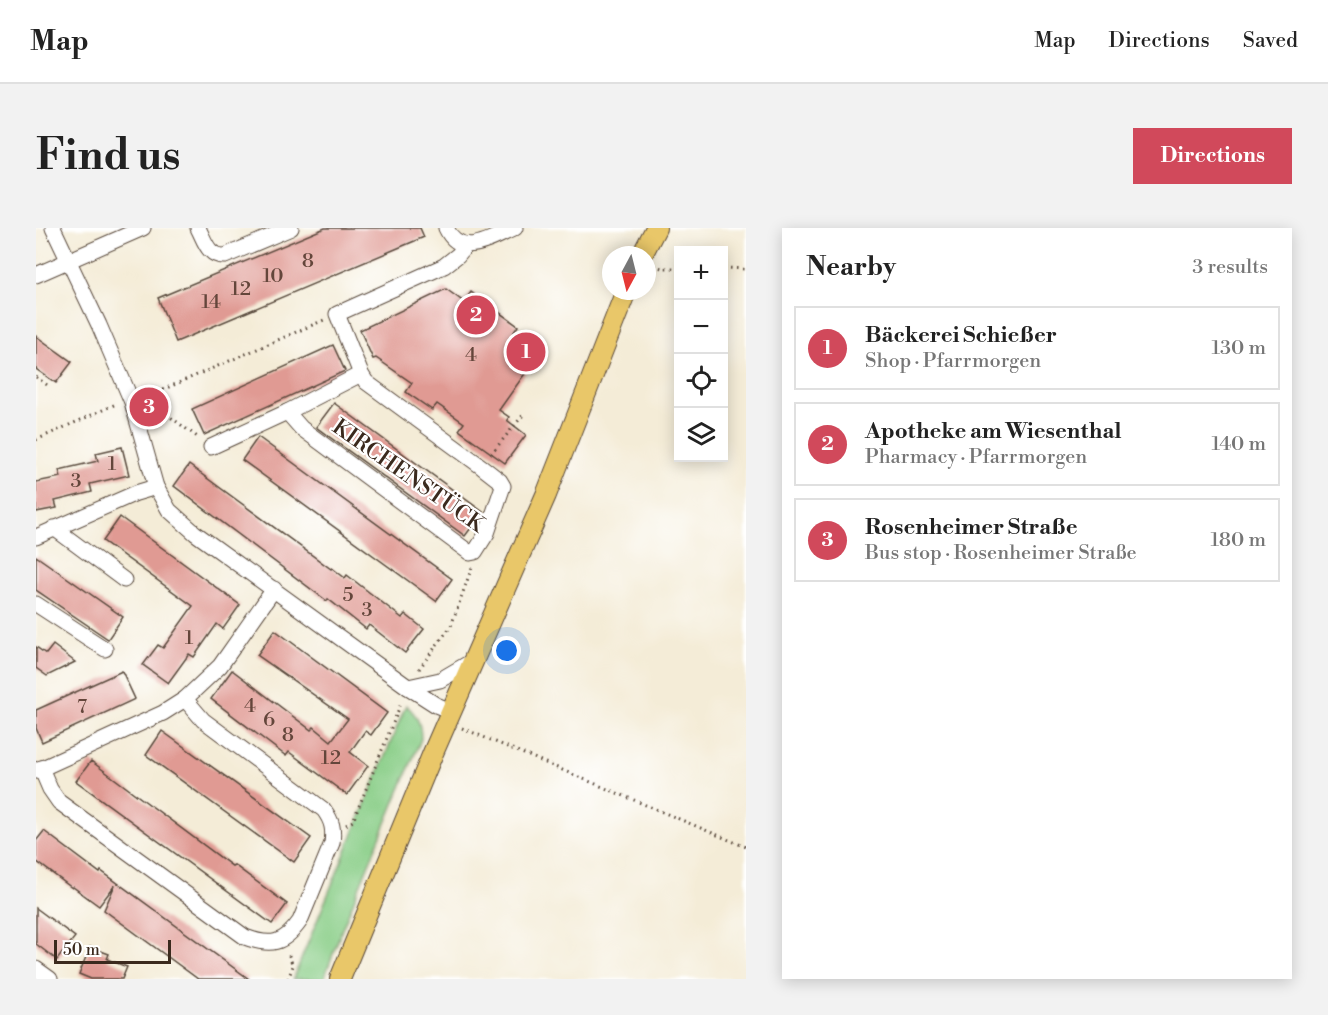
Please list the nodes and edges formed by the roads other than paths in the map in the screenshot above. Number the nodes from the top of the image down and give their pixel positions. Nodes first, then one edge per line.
1 (53, 228) edge
2 (143, 228) edge
3 (198, 228) edge
4 (291, 228) edge
5 (446, 228) edge
6 (515, 228) edge
7 (656, 228) edge
8 (494, 233) edge
9 (466, 245) junction
10 (647, 246) edge
11 (68, 261) junction
12 (36, 275) edge
13 (622, 300) edge
14 (361, 374) junction
15 (287, 412) junction
16 (211, 447) road end
17 (156, 487) junction
18 (54, 528) junction
19 (36, 537) edge
20 (124, 580) dead end
21 (274, 589) junction
22 (36, 604) edge
23 (105, 649) dead end
24 (475, 659) junction
25 (408, 687) junction
26 (185, 699) junction
27 (448, 717) junction
28 (39, 770) edge
29 (36, 969) edge
30 (50, 979) edge
31 (340, 979) edge

1 - 11 street
2 - 11 street
3 - 4 street
5 - 9 street
6 - 8 street
7 - 10 main road
8 - 9 street
9 - 14 street, KIRCHENSTÜCK
11 - 12 street
11 - 17 street
13 - 24 main road
14 - 15 street, KIRCHENSTÜCK
14 - 15 street, KIRCHENSTÜCK
15 - 16 street, KIRCHENSTÜCK
17 - 18 street
17 - 21 street
18 - 19 street
18 - 20 street
21 - 25 street
21 - 26 street
22 - 23 street
24 - 25 street
24 - 27 main road
25 - 27 street
26 - 28 street
26 - 28 street
27 - 31 main road
29 - 30 street

